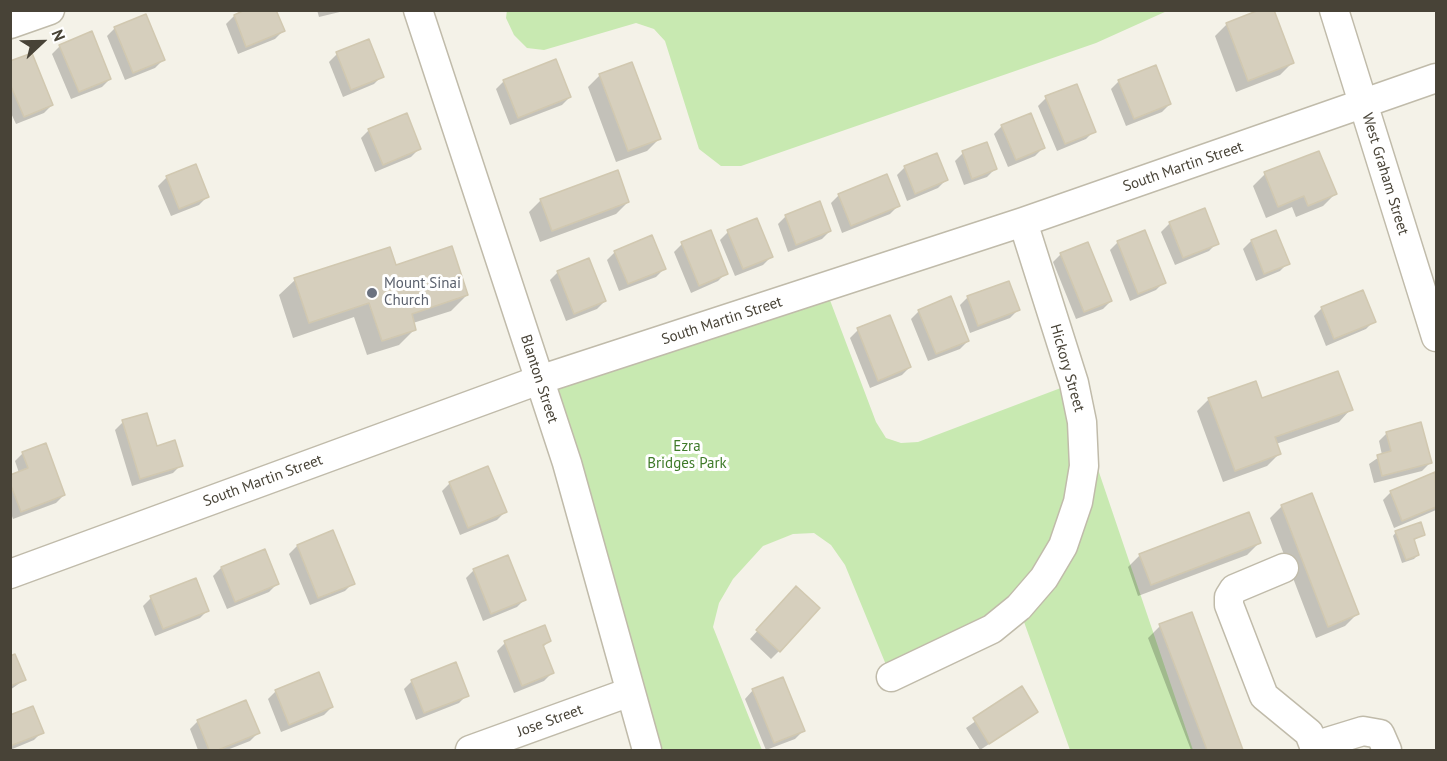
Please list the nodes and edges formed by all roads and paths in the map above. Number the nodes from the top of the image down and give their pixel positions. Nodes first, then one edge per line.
1 (50, 10) edge
2 (417, 10) edge
3 (1334, 10) edge
4 (10, 24) edge
5 (1437, 78) edge
6 (1363, 104) junction
7 (1023, 222) junction
8 (1437, 336) edge
9 (539, 380) junction
10 (1284, 568) dead end
11 (10, 574) edge
12 (891, 677) dead end
13 (630, 692) junction
14 (1315, 748) edge
15 (470, 750) edge
16 (647, 750) edge
17 (1387, 750) edge

1 - 4 street
2 - 9 street, Blanton Street
3 - 6 street, West Graham Street
5 - 6 street, South Martin Street
6 - 7 street, South Martin Street
6 - 8 street, West Graham Street
7 - 9 street, South Martin Street
7 - 12 street, Hickory Street
9 - 11 street, South Martin Street
9 - 13 street, Blanton Street
10 - 14 street
13 - 15 street, Jose Street
13 - 16 street, Blanton Street
14 - 17 street

